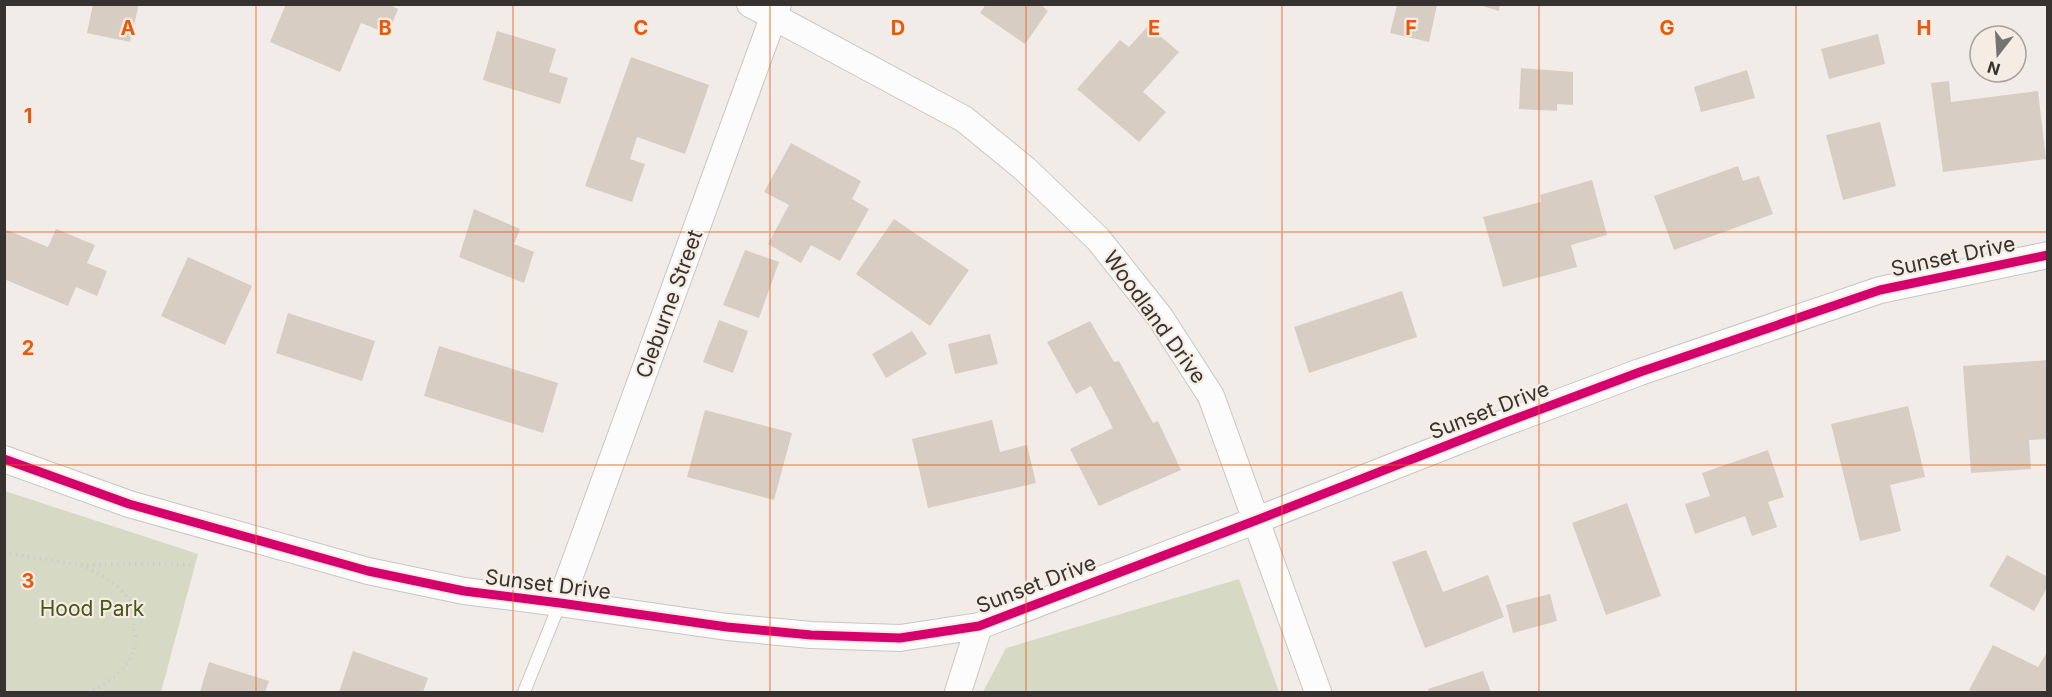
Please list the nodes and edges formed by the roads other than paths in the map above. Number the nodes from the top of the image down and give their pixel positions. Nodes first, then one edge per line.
1 (750, 4) edge
2 (775, 11) edge
3 (2048, 255) edge
4 (4, 459) edge
5 (1257, 520) junction
6 (560, 603) junction
7 (979, 626) junction
8 (524, 693) edge
9 (958, 693) edge
10 (1318, 693) edge

1 - 2 street, Woodland Drive
2 - 5 street, Woodland Drive
2 - 6 street, Cleburne Street
3 - 5 street, Sunset Drive
4 - 6 street, Sunset Drive
5 - 7 street, Sunset Drive
5 - 10 street, Woodland Drive
6 - 7 street, Sunset Drive
6 - 8 lane
7 - 9 street

